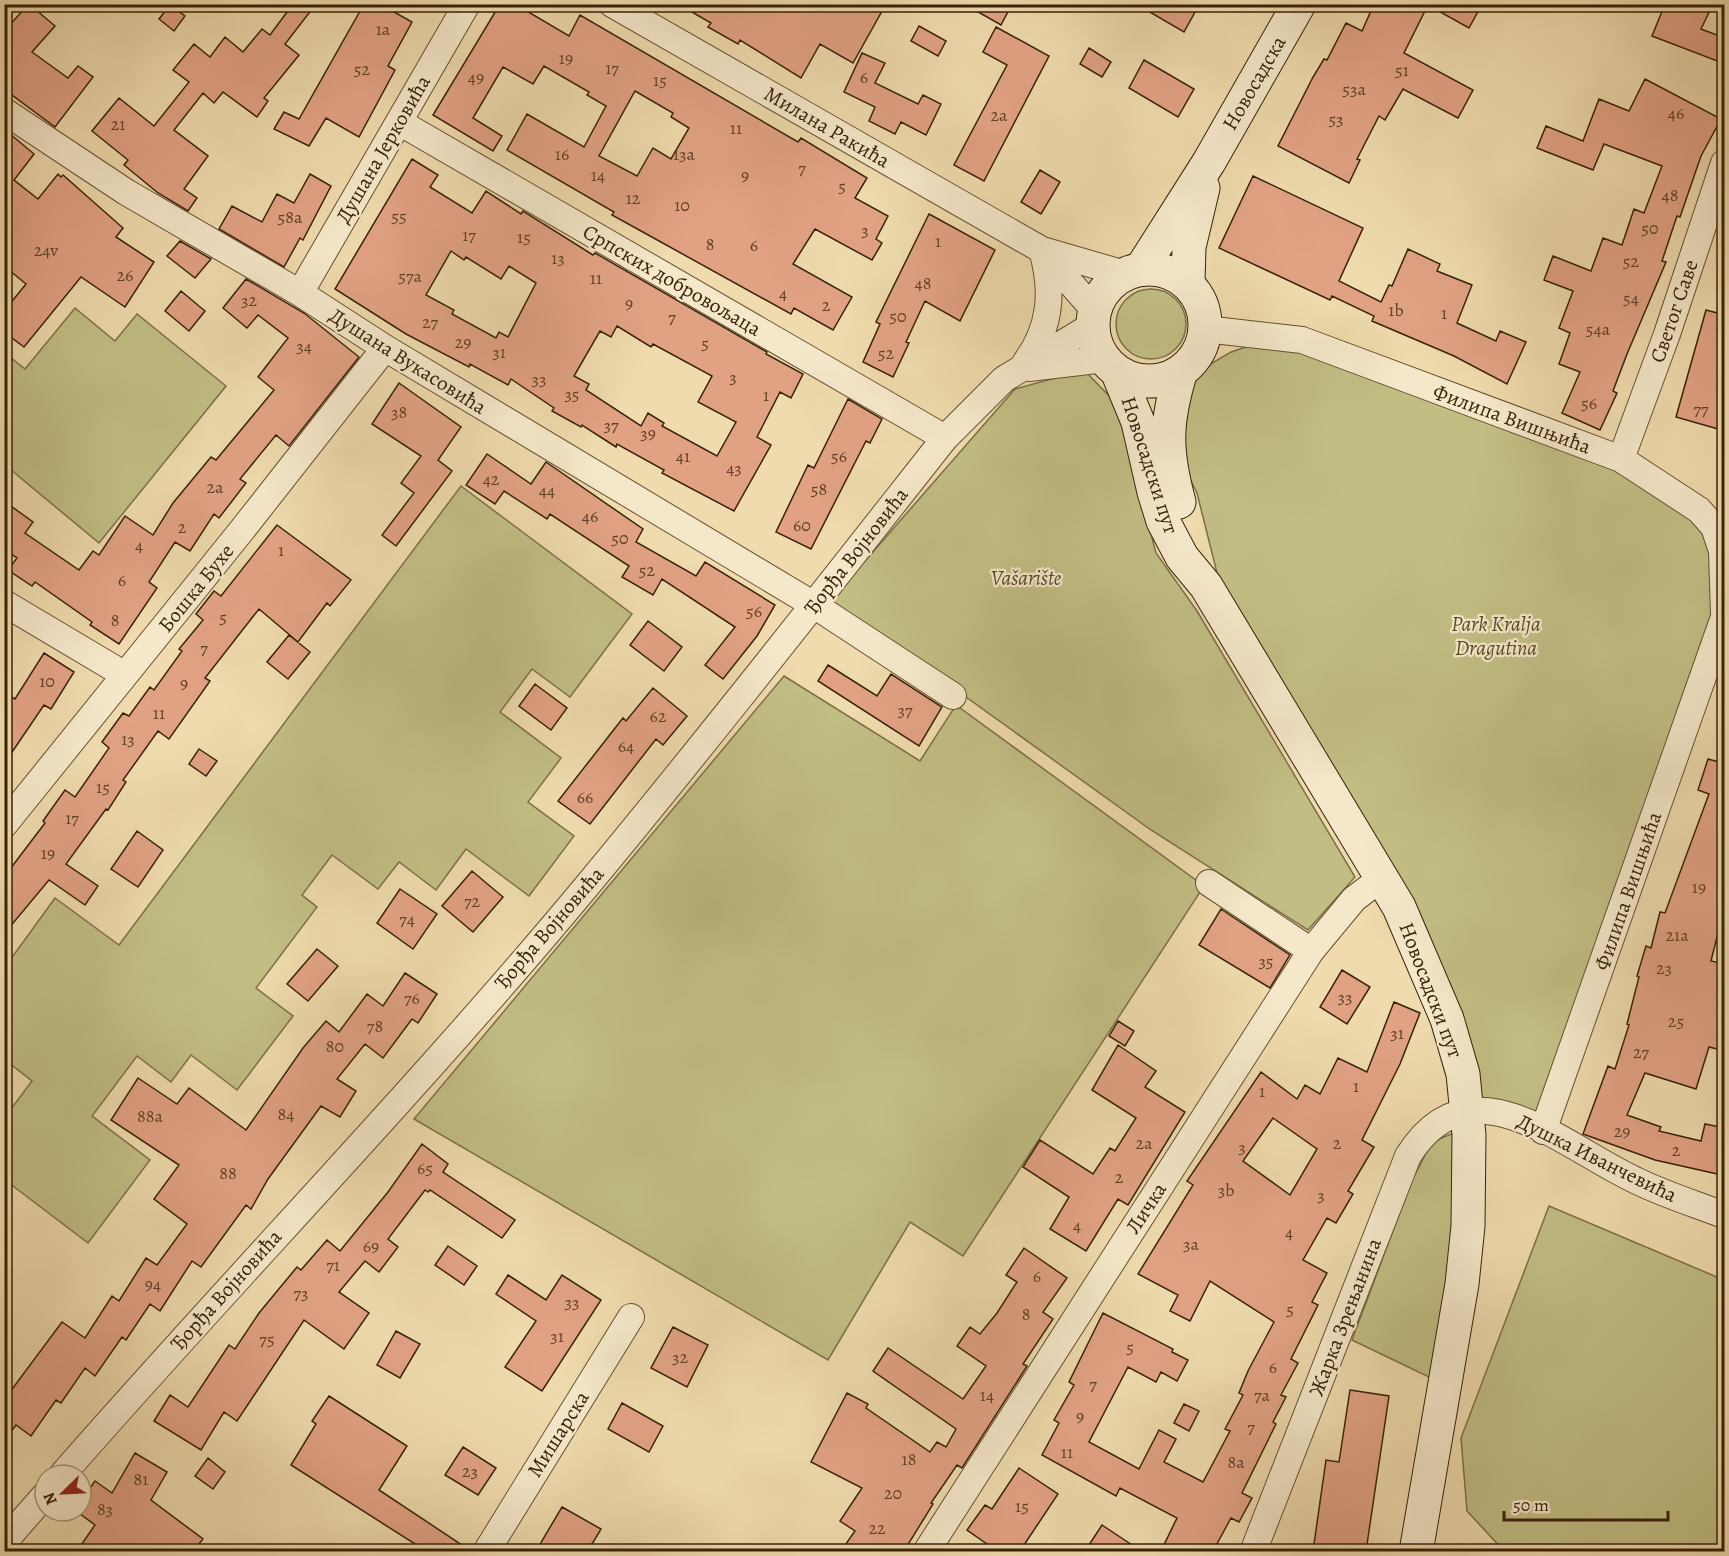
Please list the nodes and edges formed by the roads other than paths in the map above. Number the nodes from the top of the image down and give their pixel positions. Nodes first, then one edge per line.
1 (467, 4) edge
2 (612, 4) edge
3 (1299, 4) edge
4 (4, 111) edge
5 (399, 122) junction
6 (1209, 162) junction
7 (1725, 163) edge
8 (1041, 250) junction
9 (1133, 271) junction
10 (1188, 283) junction
11 (300, 293) junction
12 (1094, 318) junction
13 (1205, 329) junction
14 (385, 348) junction
15 (1111, 365) junction
16 (1020, 369) junction
17 (1181, 371) junction
18 (945, 438) junction
19 (1621, 459) junction
20 (1206, 586) junction
21 (4, 603) edge
22 (813, 606) junction
23 (1725, 616) edge
24 (125, 675) junction
25 (953, 696) dead end
26 (4, 825) edge
27 (1383, 877) junction
28 (1209, 883) dead end
29 (1311, 951) junction
30 (1468, 1110) junction
31 (1543, 1131) junction
32 (1725, 1215) edge
33 (631, 1317) dead end
34 (72, 1463) edge
35 (33, 1509) edge
36 (4, 1542) edge
37 (486, 1551) edge
38 (926, 1551) edge
39 (1253, 1551) edge
40 (1416, 1551) edge

1 - 5 street, Душана Јерковића
2 - 8 street, Милана Ракића
3 - 6 main road, Новосадска
4 - 11 street, Душана Вукасовића
5 - 11 street, Душана Јерковића
5 - 18 street, Српских добровољаца
6 - 9 main road, Новосадска
6 - 10 main road, Новосадска
7 - 19 street, Светог Саве
8 - 9 street, Милана Ракића
8 - 12 street, Милана Ракића
8 - 16 street
9 - 10 main road
9 - 12 main road
10 - 13 main road
11 - 14 street, Душана Вукасовића
12 - 15 main road, Новосадски пут
12 - 16 street, Ђорђа Војновића
13 - 17 main road, Новосадски пут
13 - 19 street, Филипа Вишњића
14 - 22 street, Душана Вукасовића
14 - 24 street, Бошка Бухе
15 - 16 street
15 - 17 main road, Новосадски пут
15 - 20 main road, Новосадски пут
16 - 18 street, Ђорђа Војновића
17 - 20 main road, Новосадски пут
18 - 22 street, Ђорђа Војновића
19 - 23 street, Филипа Вишњића
20 - 27 main road, Новосадски пут
21 - 24 street
22 - 25 street
22 - 34 street, Ђорђа Војновића
23 - 31 street, Филипа Вишњића
24 - 26 street, Бошка Бухе
27 - 29 street, Личка
27 - 30 main road, Новосадски пут
28 - 29 street
29 - 38 street, Личка
30 - 31 street, Душка Иванчевића
30 - 39 street, Жарка Зрењанина
30 - 40 main road, Новосадски пут
31 - 32 street, Душка Иванчевића
33 - 37 street, Мишарска
35 - 36 street

